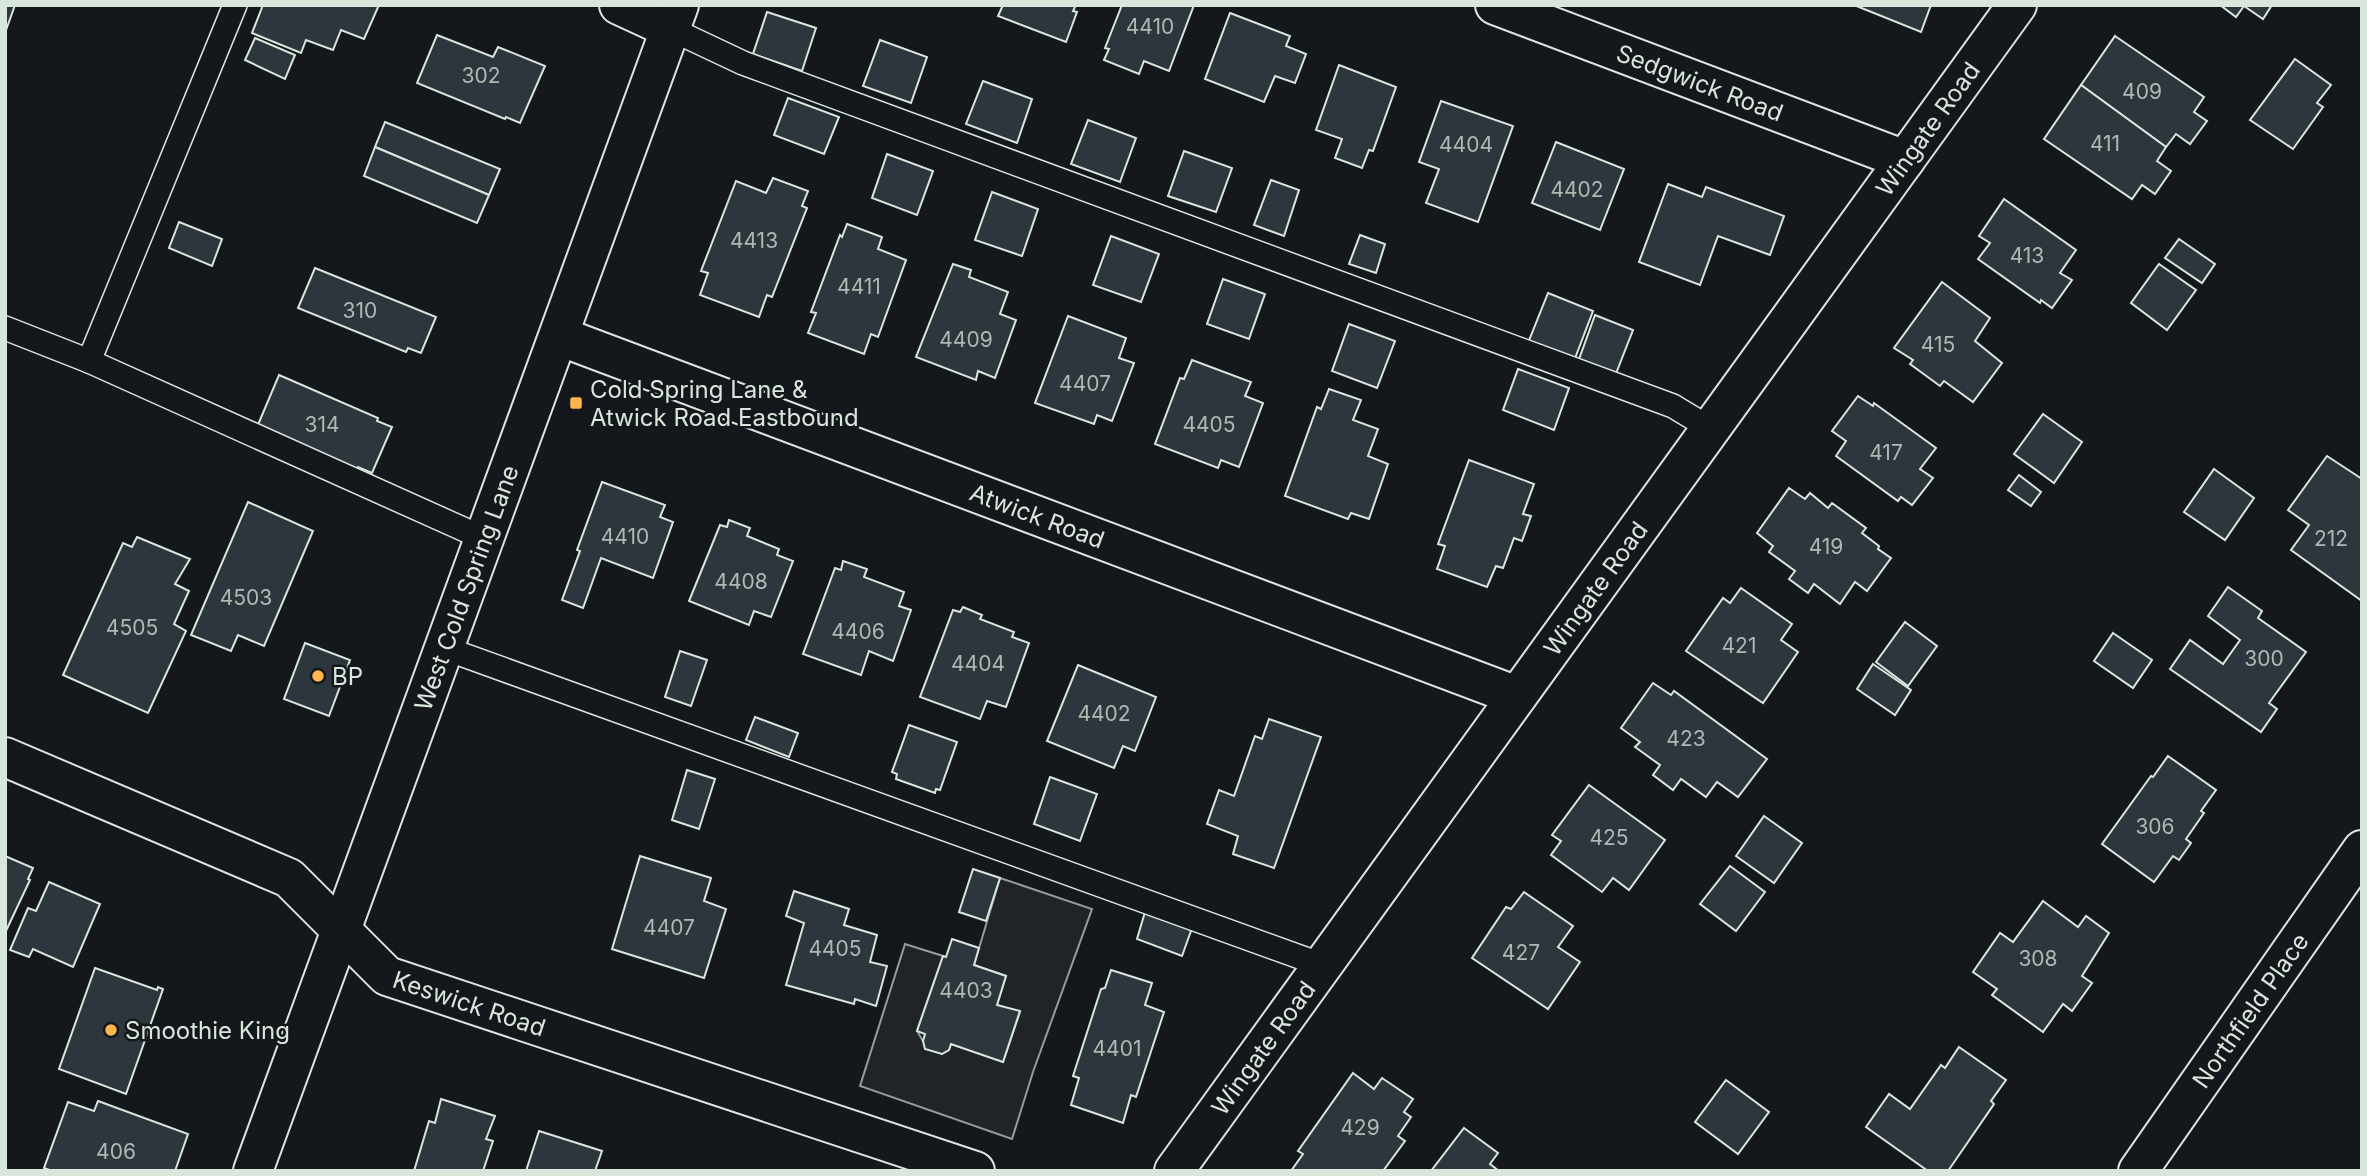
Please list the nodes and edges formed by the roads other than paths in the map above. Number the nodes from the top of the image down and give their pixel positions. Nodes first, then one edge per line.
1 (234, 5) edge
2 (619, 5) edge
3 (1494, 5) edge
4 (2017, 5) edge
5 (675, 17) edge
6 (1905, 160) junction
7 (5, 328) edge
8 (559, 336) junction
9 (89, 361) junction
10 (1711, 429) junction
11 (483, 538) junction
12 (444, 649) junction
13 (1517, 696) junction
14 (5, 757) edge
15 (2362, 850) edge
16 (342, 929) junction
17 (1322, 965) junction
18 (253, 1171) edge
19 (975, 1171) edge
20 (1174, 1171) edge
21 (2138, 1171) edge

1 - 9 lane
2 - 5 street
3 - 6 street, Sedgwick Road
4 - 6 street, Wingate Road
5 - 8 street, West Cold Spring Lane
5 - 10 lane
6 - 10 street, Wingate Road
7 - 9 lane
8 - 11 street, West Cold Spring Lane
8 - 13 street, Atwick Road
9 - 11 lane
10 - 13 street, Wingate Road
11 - 12 street, West Cold Spring Lane
12 - 16 street, West Cold Spring Lane
12 - 17 lane
13 - 17 street, Wingate Road
14 - 16 street, Keswick Road
15 - 21 street, Northfield Place
16 - 18 street, West Cold Spring Lane
16 - 19 street, Keswick Road
17 - 20 street, Wingate Road

